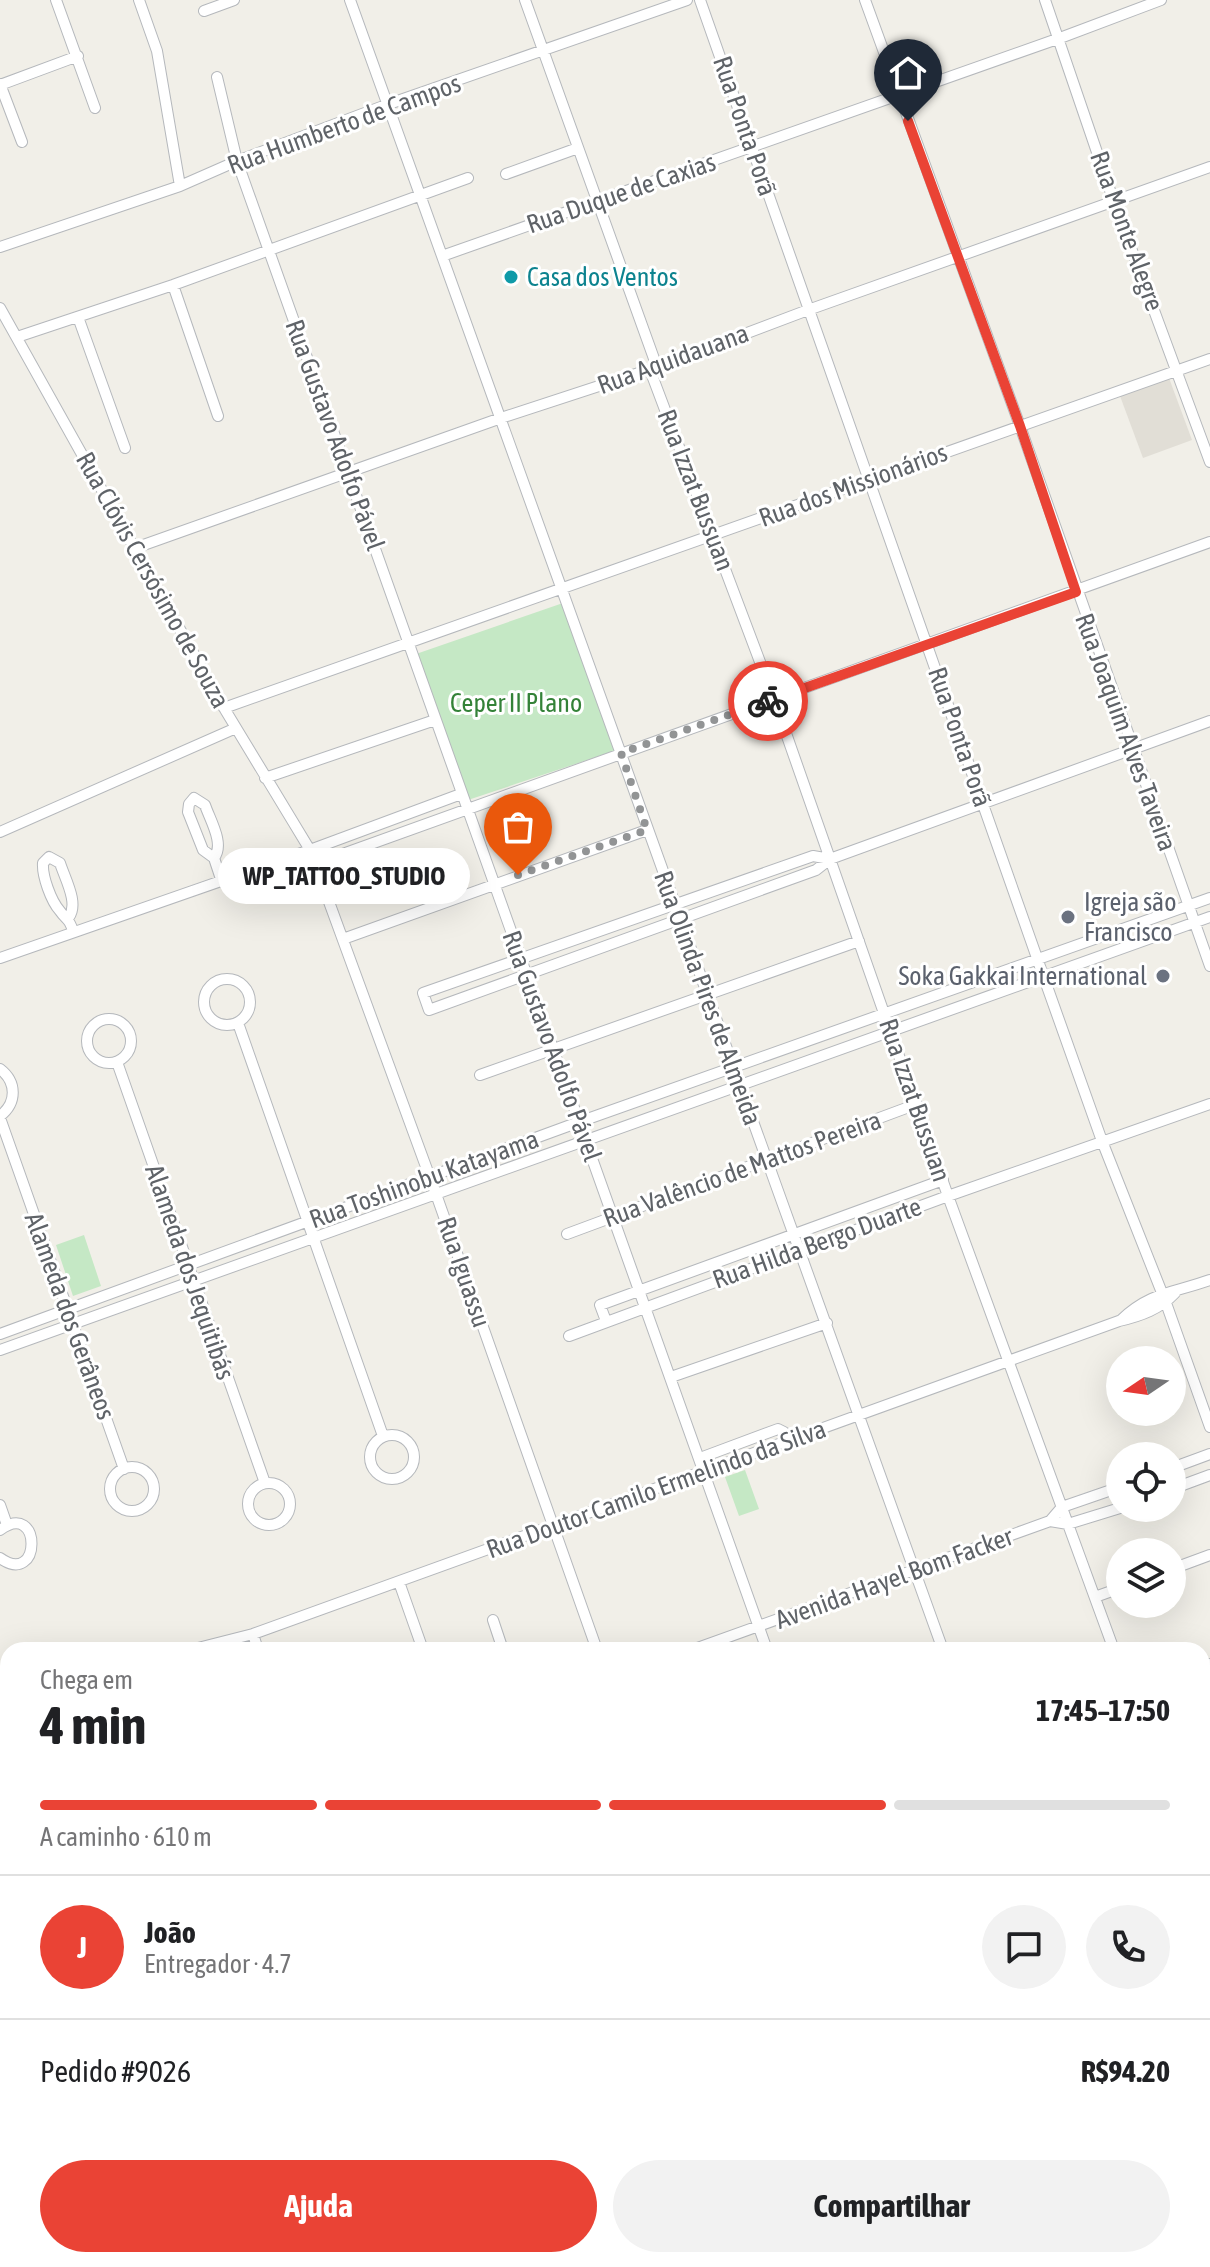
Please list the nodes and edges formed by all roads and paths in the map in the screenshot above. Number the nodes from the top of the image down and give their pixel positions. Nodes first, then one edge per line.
1 (56, 0) edge
2 (139, 0) edge
3 (350, 0) edge
4 (525, 0) edge
5 (687, 0) edge
6 (700, 0) edge
7 (865, 0) edge
8 (1045, 0) edge
9 (1161, 0) edge
10 (230, 1) edge
11 (204, 11) dead end
12 (1060, 38) junction
13 (543, 52) junction
14 (78, 56) junction
15 (217, 77) dead end
16 (0, 84) edge
17 (898, 94) junction
18 (386, 105) junction
19 (95, 108) dead end
20 (22, 142) dead end
21 (754, 147) junction
22 (578, 148) junction
23 (237, 161) junction
24 (1210, 167) edge
25 (506, 174) dead end
26 (468, 178) dead end
27 (180, 186) junction
28 (419, 195) junction
29 (597, 200) junction
30 (1114, 202) junction
31 (0, 247) edge
32 (268, 249) junction
33 (442, 256) junction
34 (957, 256) junction
35 (173, 285) junction
36 (0, 308) edge
37 (808, 310) junction
38 (78, 317) junction
39 (17, 337) junction
40 (1210, 359) edge
41 (654, 368) junction
42 (1178, 371) junction
43 (218, 416) dead end
44 (501, 418) junction
45 (1020, 426) junction
46 (125, 448) dead end
47 (1210, 462) edge
48 (348, 473) junction
49 (868, 479) junction
50 (713, 535) junction
51 (1210, 542) edge
52 (135, 548) junction
53 (562, 587) junction
54 (1076, 592) junction
55 (408, 644) junction
56 (927, 644) junction
57 (774, 699) junction
58 (224, 708) junction
59 (435, 720) junction
60 (1210, 721) edge
61 (236, 728) junction
62 (1132, 749) junction
63 (621, 753) junction
64 (265, 778) junction
65 (461, 794) junction
66 (982, 802) junction
67 (466, 809) junction
68 (647, 830) junction
69 (0, 832) edge
70 (310, 850) junction
71 (214, 858) junction
72 (830, 859) junction
73 (315, 864) junction
74 (221, 879) junction
75 (493, 884) junction
76 (1210, 898) edge
77 (673, 904) junction
78 (1188, 906) junction
79 (69, 917) junction
80 (1210, 917) edge
81 (679, 920) junction
82 (1195, 923) junction
83 (73, 931) junction
84 (343, 939) junction
85 (859, 941) junction
86 (0, 958) edge
87 (519, 958) junction
88 (1037, 959) junction
89 (1210, 966) edge
90 (525, 974) junction
91 (1043, 975) junction
92 (706, 993) junction
93 (886, 1015) junction
94 (238, 1023) junction
95 (892, 1030) junction
96 (552, 1049) junction
97 (117, 1062) junction
98 (733, 1068) junction
99 (0, 1069) edge
100 (480, 1075) dead end
101 (739, 1084) junction
102 (917, 1104) junction
103 (1210, 1104) edge
104 (0, 1117) edge
105 (579, 1122) junction
106 (586, 1139) junction
107 (1102, 1141) junction
108 (505, 1150) junction
109 (767, 1158) junction
110 (511, 1167) junction
111 (430, 1177) junction
112 (943, 1180) junction
113 (436, 1194) junction
114 (948, 1196) junction
115 (613, 1216) junction
116 (306, 1222) junction
117 (567, 1234) dead end
118 (795, 1234) junction
119 (312, 1238) junction
120 (800, 1249) junction
121 (187, 1266) junction
122 (1210, 1280) edge
123 (193, 1282) junction
124 (638, 1290) junction
125 (1164, 1297) junction
126 (644, 1306) junction
127 (67, 1310) junction
128 (606, 1321) junction
129 (827, 1323) junction
130 (73, 1325) junction
131 (0, 1334) edge
132 (569, 1336) dead end
133 (0, 1350) edge
134 (1010, 1363) junction
135 (671, 1377) junction
136 (859, 1415) junction
137 (1210, 1427) edge
138 (383, 1436) junction
139 (789, 1442) junction
140 (1210, 1454) edge
141 (700, 1458) junction
142 (1186, 1463) edge
143 (124, 1469) junction
144 (704, 1473) junction
145 (1210, 1475) edge
146 (265, 1483) junction
147 (1186, 1484) edge
148 (1106, 1492) edge
149 (0, 1505) edge
150 (1062, 1507) junction
151 (1106, 1512) edge
152 (1050, 1521) junction
153 (1068, 1524) junction
154 (554, 1527) junction
155 (4, 1528) edge
156 (1210, 1555) edge
157 (0, 1558) edge
158 (1186, 1564) edge
159 (913, 1571) junction
160 (399, 1582) junction
161 (1106, 1593) edge
162 (1095, 1597) junction
163 (493, 1620) dead end
164 (759, 1627) junction
165 (253, 1634) junction
166 (222, 1642) edge
167 (256, 1642) edge
168 (420, 1642) edge
169 (500, 1642) edge
170 (594, 1642) edge
171 (715, 1642) edge
172 (764, 1642) edge
173 (940, 1642) edge
174 (1111, 1642) edge

1 - 14 street
2 - 27 street
3 - 18 street, Rua Olinda Pires de Almeida
4 - 13 street, Rua Izzat Bussuan
5 - 13 street, Rua Humberto de Campos
6 - 21 street, Rua Ponta Porã
7 - 17 street, Rua Joaquim Alves Taveira
8 - 12 street, Rua Monte Alegre
9 - 12 street, Rua Duque de Caxias
10 - 11 street
12 - 17 street, Rua Duque de Caxias
12 - 30 street, Rua Monte Alegre
13 - 18 street, Rua Humberto de Campos
13 - 22 street, Rua Izzat Bussuan
14 - 16 street
14 - 19 street
15 - 23 street, Rua Gustavo Adolfo Pável
16 - 20 street
17 - 21 street, Rua Duque de Caxias
17 - 34 street, Rua Joaquim Alves Taveira
18 - 23 street, Rua Humberto de Campos
18 - 28 street, Rua Olinda Pires de Almeida
21 - 29 street, Rua Duque de Caxias
21 - 37 street, Rua Ponta Porã
22 - 25 street
22 - 29 street, Rua Izzat Bussuan
23 - 27 street, Rua Humberto de Campos
23 - 32 street, Rua Gustavo Adolfo Pável
24 - 30 street, Rua Aquidauana
26 - 28 street
27 - 31 street, Rua Humberto de Campos
28 - 32 street
28 - 33 street, Rua Olinda Pires de Almeida
29 - 33 street, Rua Duque de Caxias
29 - 41 street, Rua Izzat Bussuan
30 - 34 street, Rua Aquidauana
30 - 42 street, Rua Monte Alegre
32 - 35 street
32 - 48 street, Rua Gustavo Adolfo Pável
33 - 44 street, Rua Olinda Pires de Almeida
34 - 37 street, Rua Aquidauana
34 - 45 street, Rua Joaquim Alves Taveira
35 - 38 street
35 - 43 street
36 - 39 street, Rua Clóvis Cersósimo de Souza
37 - 41 street, Rua Aquidauana
37 - 49 street, Rua Ponta Porã
38 - 39 street
38 - 46 street
39 - 52 street, Rua Clóvis Cersósimo de Souza
40 - 42 street, Rua dos Missionários
41 - 44 street, Rua Aquidauana
41 - 50 street, Rua Izzat Bussuan
42 - 45 street, Rua dos Missionários
42 - 47 street, Rua Monte Alegre
44 - 48 street, Rua Aquidauana
44 - 53 street, Rua Olinda Pires de Almeida
45 - 49 street, Rua dos Missionários
45 - 54 street, Rua Joaquim Alves Taveira
48 - 52 street, Rua Aquidauana
48 - 55 street, Rua Gustavo Adolfo Pável
49 - 50 street, Rua dos Missionários
49 - 56 street, Rua Ponta Porã
50 - 53 street, Rua dos Missionários
50 - 57 street, Rua Izzat Bussuan
51 - 54 street
52 - 58 street, Rua Clóvis Cersósimo de Souza
53 - 55 street, Rua dos Missionários
53 - 63 street, Rua Olinda Pires de Almeida
54 - 56 street
54 - 62 street, Rua Joaquim Alves Taveira
55 - 58 street, Rua dos Missionários
55 - 59 street, Rua Gustavo Adolfo Pável
56 - 57 street
56 - 66 street, Rua Ponta Porã
57 - 63 street
57 - 72 street, Rua Izzat Bussuan
58 - 61 street, Rua Clóvis Cersósimo de Souza
59 - 64 street
59 - 65 street, Rua Gustavo Adolfo Pável
60 - 62 street
61 - 64 street, Rua Clóvis Cersósimo de Souza
61 - 69 street
62 - 66 street
62 - 78 street, Rua Joaquim Alves Taveira
63 - 67 street
63 - 68 street, Rua Olinda Pires de Almeida
64 - 70 street, Rua Clóvis Cersósimo de Souza
65 - 67 street, Rua Gustavo Adolfo Pável
65 - 70 street
66 - 72 street
66 - 88 street, Rua Ponta Porã
67 - 73 street
67 - 75 street, Rua Gustavo Adolfo Pável
68 - 75 street
68 - 77 street, Rua Olinda Pires de Almeida
70 - 73 street, Rua Iguassu
70 - 74 street
71 - 71 street
71 - 74 street
72 - 77 street
72 - 81 street
72 - 85 street, Rua Izzat Bussuan
73 - 84 street, Rua Iguassu
74 - 83 street
75 - 84 street
75 - 87 street, Rua Gustavo Adolfo Pável
76 - 78 street, Rua Toshinobu Katayama
77 - 81 street, Rua Olinda Pires de Almeida
77 - 87 street
78 - 82 street, Rua Joaquim Alves Taveira
78 - 88 street, Rua Toshinobu Katayama
79 - 79 street
79 - 83 street
80 - 82 street, Rua Toshinobu Katayama
81 - 90 street
81 - 92 street, Rua Olinda Pires de Almeida
82 - 89 street, Rua Joaquim Alves Taveira
82 - 91 street, Rua Toshinobu Katayama
83 - 86 street
84 - 111 street, Rua Iguassu
85 - 92 street
85 - 93 street, Rua Izzat Bussuan
87 - 90 street, Rua Gustavo Adolfo Pável
87 - 90 street
88 - 91 street, Rua Ponta Porã
88 - 93 street, Rua Toshinobu Katayama
90 - 96 street, Rua Gustavo Adolfo Pável
91 - 95 street, Rua Toshinobu Katayama
91 - 107 street, Rua Ponta Porã
92 - 96 street
92 - 98 street, Rua Olinda Pires de Almeida
93 - 95 street, Rua Izzat Bussuan
93 - 98 street, Rua Toshinobu Katayama
94 - 94 street
94 - 116 street
95 - 101 street, Rua Toshinobu Katayama
95 - 102 street, Rua Izzat Bussuan
96 - 100 street
96 - 105 street, Rua Gustavo Adolfo Pável
97 - 97 street
97 - 121 street, Alameda dos Jequitibás
98 - 101 street, Rua Olinda Pires de Almeida
98 - 105 street, Rua Toshinobu Katayama
99 - 104 street
101 - 106 street, Rua Toshinobu Katayama
101 - 109 street, Rua Olinda Pires de Almeida
102 - 109 street, Rua Valêncio de Mattos Pereira
102 - 112 street, Rua Izzat Bussuan
103 - 107 street, Rua Hilda Bergo Duarte
104 - 127 street, Alameda dos Gerâneos
105 - 106 street, Rua Gustavo Adolfo Pável
105 - 108 street, Rua Toshinobu Katayama
106 - 110 street, Rua Toshinobu Katayama
106 - 115 street, Rua Gustavo Adolfo Pável
107 - 114 street, Rua Hilda Bergo Duarte
107 - 125 street, Rua Ponta Porã
108 - 110 street
108 - 111 street, Rua Toshinobu Katayama
109 - 115 street, Rua Valêncio de Mattos Pereira
109 - 118 street, Rua Olinda Pires de Almeida
110 - 113 street, Rua Toshinobu Katayama
111 - 113 street, Rua Iguassu
111 - 116 street, Rua Toshinobu Katayama
112 - 114 street, Rua Izzat Bussuan
112 - 118 street, Rua Hilda Bergo Duarte
113 - 119 street, Rua Toshinobu Katayama
113 - 154 street, Rua Iguassu
114 - 120 street, Rua Hilda Bergo Duarte
114 - 134 street, Rua Izzat Bussuan
115 - 117 street, Rua Valêncio de Mattos Pereira
115 - 124 street, Rua Gustavo Adolfo Pável
116 - 119 street
116 - 121 street, Rua Toshinobu Katayama
118 - 120 street, Rua Olinda Pires de Almeida
118 - 124 street, Rua Hilda Bergo Duarte
119 - 123 street, Rua Toshinobu Katayama
119 - 138 street
120 - 126 street, Rua Hilda Bergo Duarte
120 - 129 street, Rua Olinda Pires de Almeida
121 - 123 street, Alameda dos Jequitibás
121 - 127 street, Rua Toshinobu Katayama
122 - 125 street
123 - 130 street, Rua Toshinobu Katayama
123 - 146 street, Alameda dos Jequitibás
124 - 126 street, Rua Gustavo Adolfo Pável
124 - 128 street, Rua Hilda Bergo Duarte
125 - 134 street, Rua Doutor Camilo Ermelindo da Silva
125 - 137 street, Rua Ponta Porã
126 - 128 street, Rua Hilda Bergo Duarte
126 - 135 street, Rua Gustavo Adolfo Pável
127 - 130 street, Alameda dos Gerâneos
127 - 131 street, Rua Toshinobu Katayama
128 - 132 street, Rua Hilda Bergo Duarte
129 - 135 street
129 - 136 street, Rua Olinda Pires de Almeida
130 - 133 street, Rua Toshinobu Katayama
130 - 143 street, Alameda dos Gerâneos
134 - 136 street, Rua Doutor Camilo Ermelindo da Silva
134 - 150 street, Rua Izzat Bussuan
135 - 141 street, Rua Gustavo Adolfo Pável
136 - 139 street, Rua Doutor Camilo Ermelindo da Silva
136 - 159 street, Rua Olinda Pires de Almeida
138 - 138 street
139 - 141 street
139 - 144 street, Rua Doutor Camilo Ermelindo da Silva
140 - 142 street
141 - 144 street, Rua Gustavo Adolfo Pável
143 - 143 street
144 - 154 street, Rua Doutor Camilo Ermelindo da Silva
144 - 164 street, Rua Gustavo Adolfo Pável
145 - 147 street
146 - 146 street, Alameda dos Jequitibás
148 - 150 street
149 - 155 street
150 - 152 street, Avenida Hayel Bom Facker
150 - 153 street, Rua Izzat Bussuan
151 - 153 street
152 - 153 street, Avenida Hayel Bom Facker
152 - 159 street, Avenida Hayel Bom Facker
153 - 162 street, Rua Izzat Bussuan
154 - 160 street, Rua Doutor Camilo Ermelindo da Silva
154 - 170 street, Rua Iguassu
155 - 157 street
156 - 158 street
159 - 164 street, Avenida Hayel Bom Facker
159 - 173 street, Rua Olinda Pires de Almeida
160 - 165 street, Rua Doutor Camilo Ermelindo da Silva
160 - 168 street
161 - 162 street
162 - 174 street, Rua Izzat Bussuan
163 - 169 street
164 - 171 street, Avenida Hayel Bom Facker
164 - 172 street, Rua Gustavo Adolfo Pável
165 - 166 street, Rua Doutor Camilo Ermelindo da Silva
165 - 167 street

